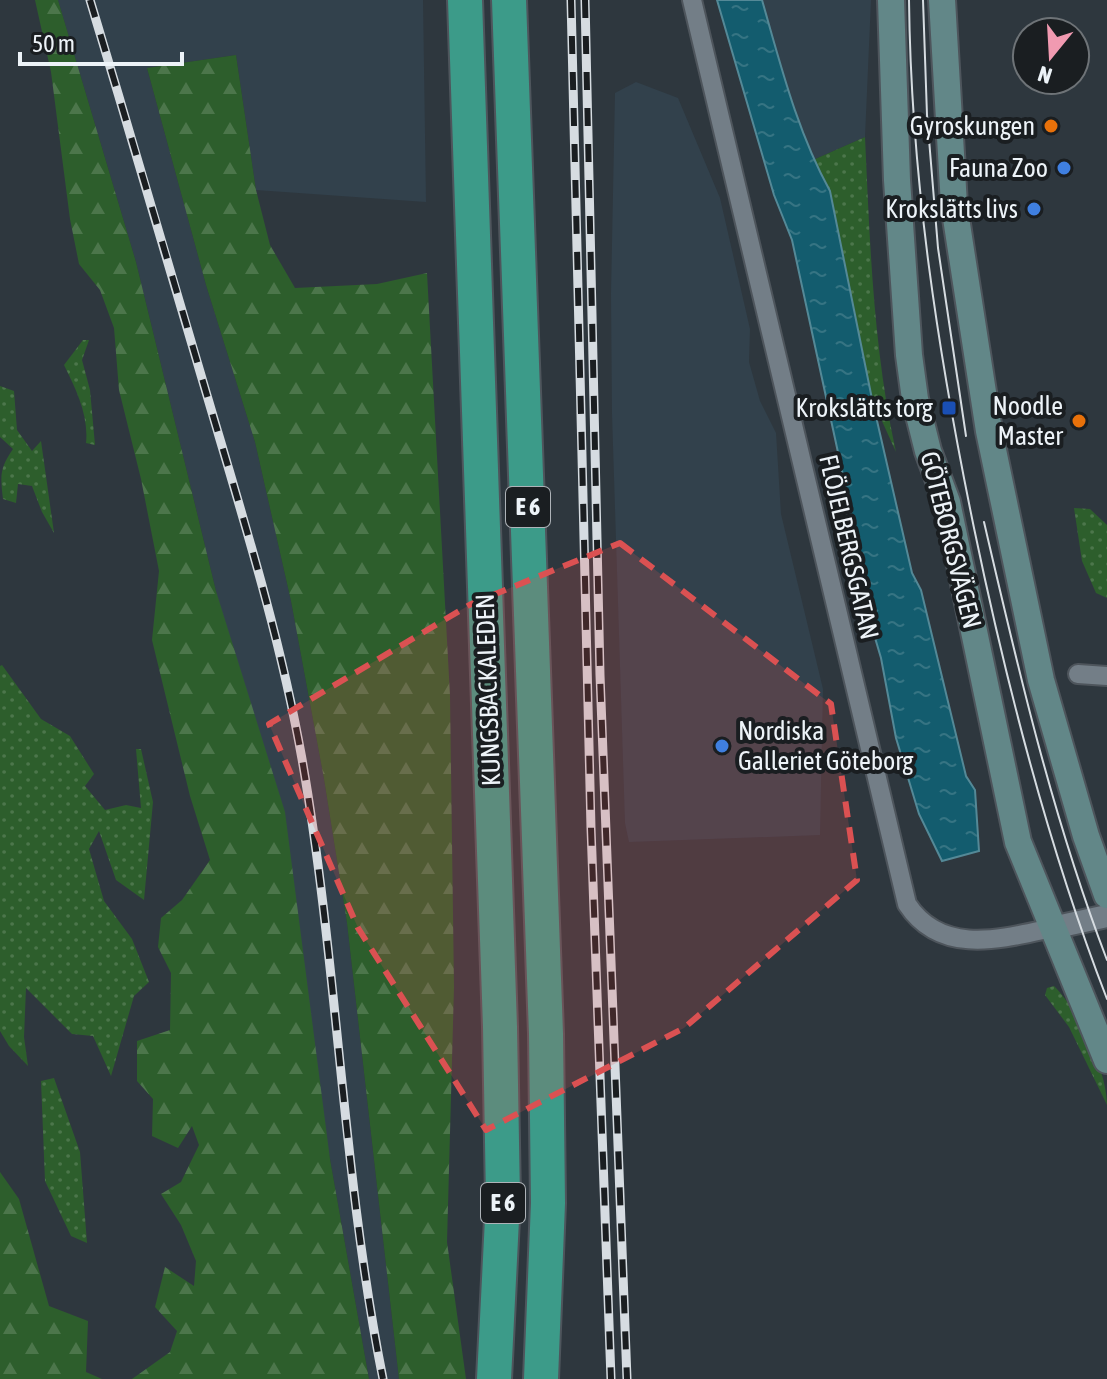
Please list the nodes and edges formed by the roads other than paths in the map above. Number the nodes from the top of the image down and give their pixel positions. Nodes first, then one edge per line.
1 (465, 0) edge
2 (509, 0) edge
3 (692, 0) edge
4 (891, 0) edge
5 (942, 0) edge
6 (1078, 674) dead end
7 (1107, 676) edge
8 (1107, 895) edge
9 (1107, 916) edge
10 (1052, 928) junction
11 (1107, 1060) edge
12 (494, 1379) edge
13 (541, 1379) edge

1 - 12 highway, KUNGSBACKALEDEN / E 6
2 - 13 highway, KUNGSBACKALEDEN / E 6
3 - 10 street, FLÖJELBERGSGATAN
4 - 10 main road, GÖTEBORGSVÄGEN
5 - 8 main road
6 - 7 street
9 - 10 street
10 - 11 main road, GÖTEBORGSVÄGEN

